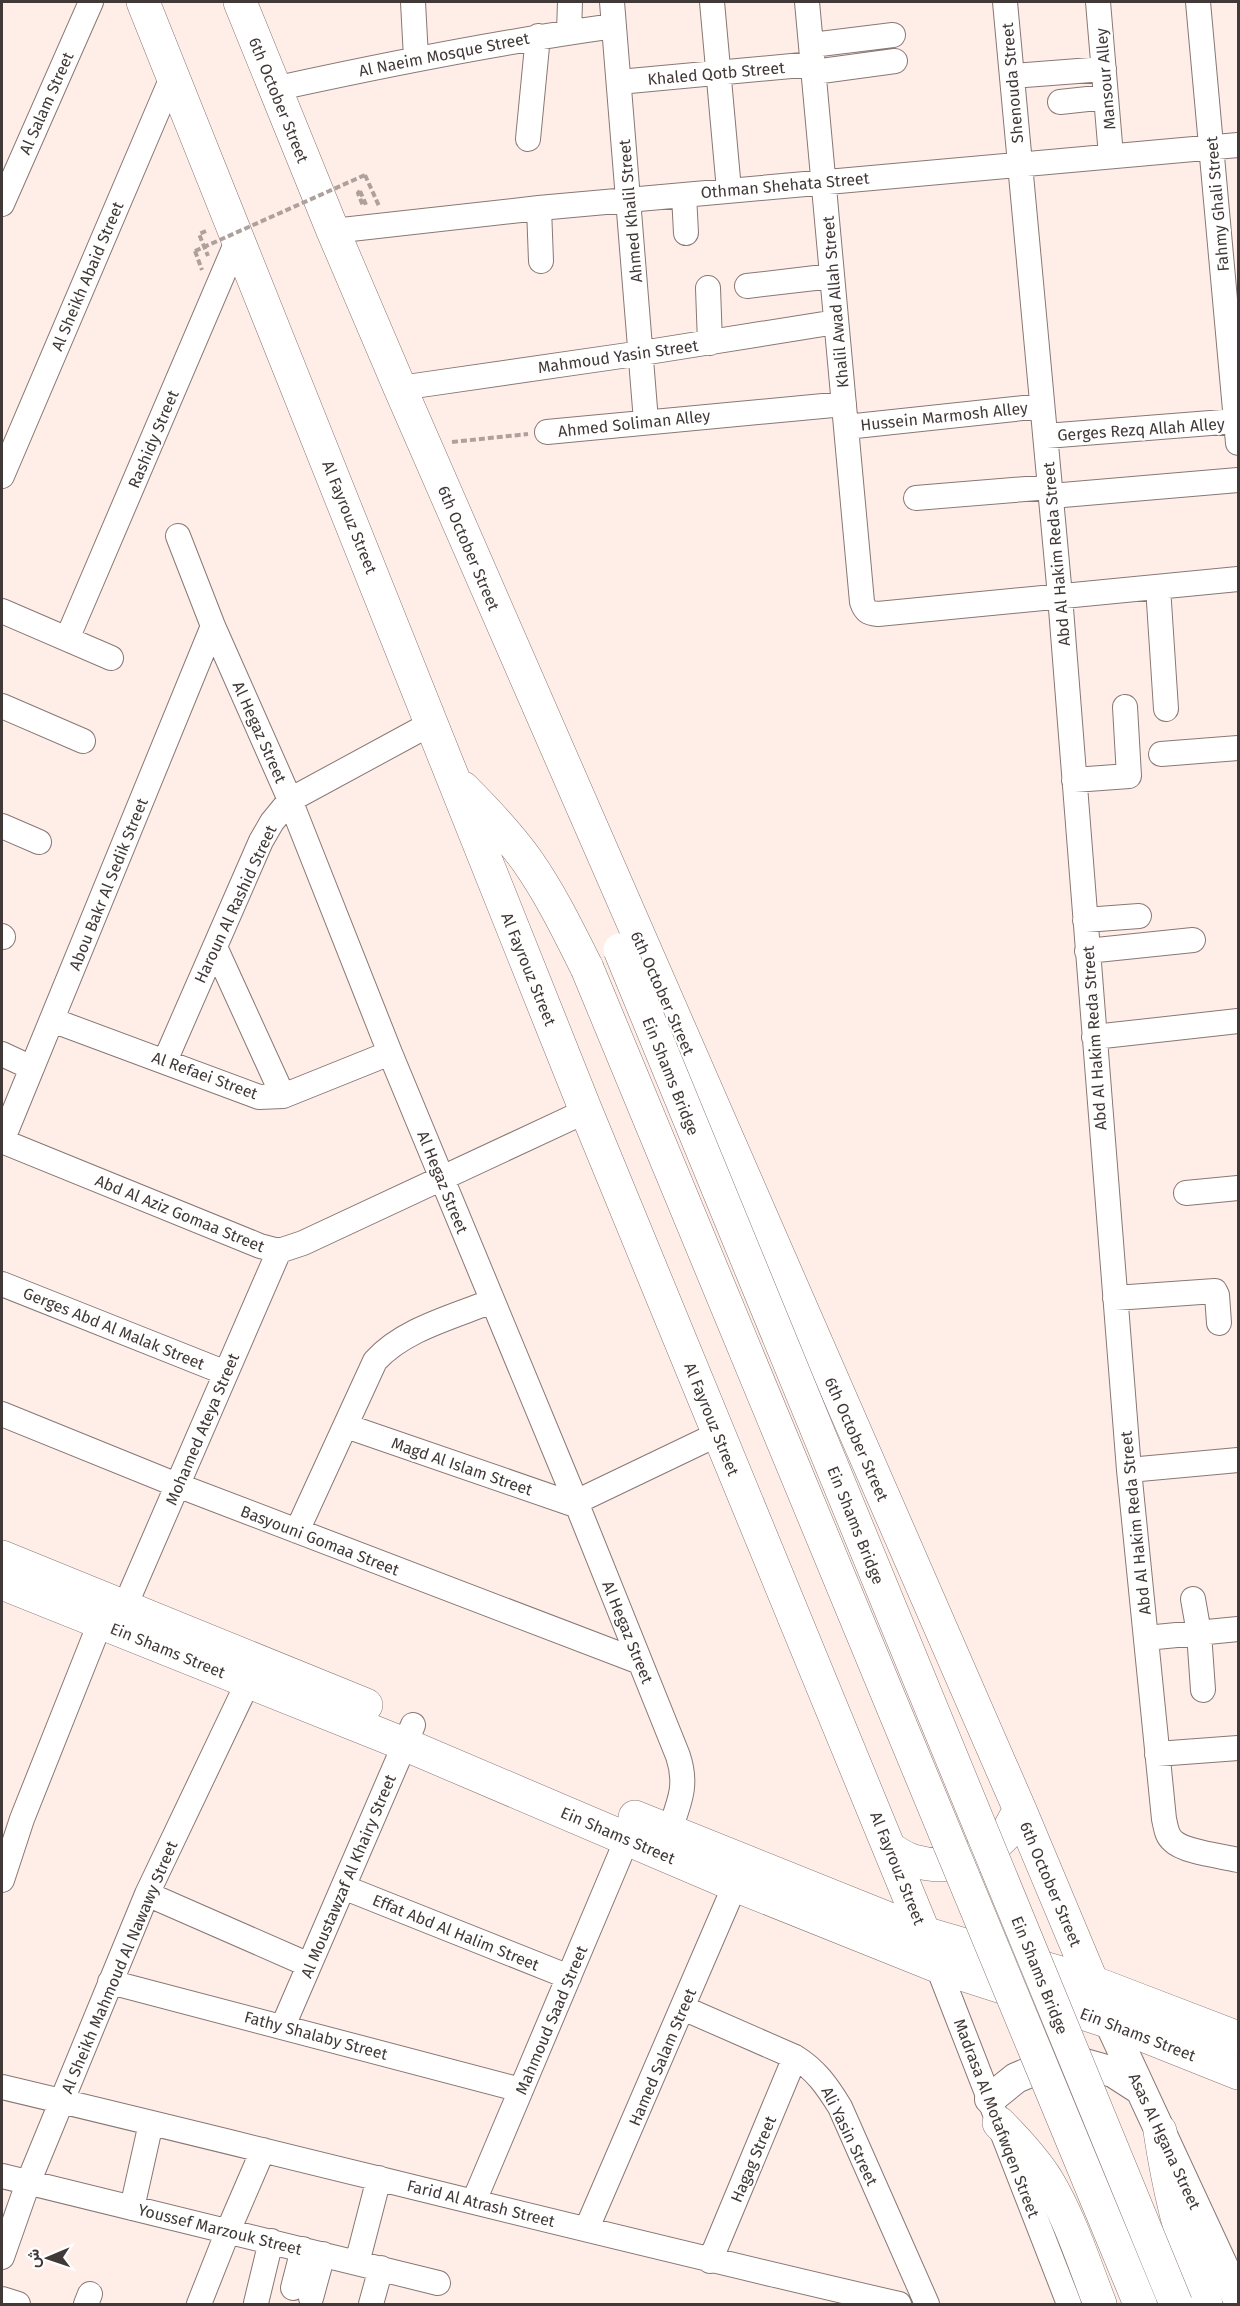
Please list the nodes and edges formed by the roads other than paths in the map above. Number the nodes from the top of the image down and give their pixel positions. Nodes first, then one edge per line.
1 (91, 2) edge
2 (144, 2) edge
3 (240, 2) edge
4 (413, 2) edge
5 (570, 2) edge
6 (612, 2) edge
7 (712, 2) edge
8 (807, 2) edge
9 (1005, 2) edge
10 (1098, 2) edge
11 (1198, 2) edge
12 (614, 26) junction
13 (568, 32) junction
14 (893, 35) dead end
15 (538, 36) junction
16 (416, 57) junction
17 (813, 60) junction
18 (895, 61) dead end
19 (1104, 69) junction
20 (719, 72) junction
21 (173, 75) junction
22 (1012, 76) junction
23 (619, 82) junction
24 (274, 89) junction
25 (1106, 97) junction
26 (1060, 102) dead end
27 (528, 139) dead end
28 (1239, 145) edge
29 (1212, 147) junction
30 (1111, 156) junction
31 (1020, 164) junction
32 (824, 182) junction
33 (729, 190) junction
34 (684, 195) junction
35 (629, 200) junction
36 (2, 204) edge
37 (539, 208) junction
38 (1229, 226) edge
39 (333, 231) junction
40 (686, 233) dead end
41 (238, 240) junction
42 (541, 261) dead end
43 (832, 276) junction
44 (747, 286) dead end
45 (708, 288) dead end
46 (1233, 315) edge
47 (836, 322) junction
48 (710, 343) junction
49 (642, 354) junction
50 (399, 388) junction
51 (1042, 406) junction
52 (845, 416) junction
53 (646, 421) junction
54 (1237, 423) edge
55 (547, 432) road end
56 (1046, 436) junction
57 (2, 476) edge
58 (1239, 480) edge
59 (1051, 492) junction
60 (916, 498) dead end
61 (178, 536) dead end
62 (1239, 579) edge
63 (1158, 587) junction
64 (1060, 596) junction
65 (2, 611) edge
66 (213, 626) junction
67 (67, 639) junction
68 (111, 658) dead end
69 (2, 706) edge
70 (1125, 707) dead end
71 (1166, 709) dead end
72 (432, 723) junction
73 (552, 740) junction
74 (83, 741) dead end
75 (1239, 748) edge
76 (1161, 754) dead end
77 (454, 778) junction
78 (1074, 780) junction
79 (290, 800) junction
80 (2, 826) edge
81 (39, 842) dead end
82 (1139, 916) dead end
83 (1085, 920) junction
84 (1193, 940) dead end
85 (215, 947) junction
86 (1087, 951) junction
87 (52, 1020) junction
88 (1239, 1021) edge
89 (1094, 1037) junction
90 (390, 1053) junction
91 (2, 1054) edge
92 (165, 1061) junction
93 (32, 1068) junction
94 (283, 1096) junction
95 (586, 1111) junction
96 (2, 1141) edge
97 (442, 1179) junction
98 (1239, 1188) edge
99 (1186, 1193) dead end
100 (279, 1251) junction
101 (2, 1284) edge
102 (1115, 1298) junction
103 (492, 1301) junction
104 (1219, 1323) dead end
105 (226, 1373) junction
106 (2, 1414) edge
107 (346, 1426) junction
108 (718, 1434) junction
109 (1239, 1460) edge
110 (1129, 1470) junction
111 (177, 1485) junction
112 (577, 1504) junction
113 (297, 1531) junction
114 (2, 1557) edge
115 (2, 1583) edge
116 (1193, 1599) dead end
117 (111, 1609) junction
118 (1239, 1629) edge
119 (1199, 1633) junction
120 (1146, 1638) junction
121 (640, 1662) junction
122 (248, 1682) junction
123 (1203, 1690) dead end
124 (409, 1735) junction
125 (1239, 1748) edge
126 (1157, 1754) junction
127 (1020, 1810) junction
128 (669, 1832) junction
129 (627, 1839) junction
130 (889, 1848) junction
131 (1239, 1860) edge
132 (2, 1880) edge
133 (735, 1885) junction
134 (343, 1887) junction
135 (147, 1894) junction
136 (924, 1933) junction
137 (309, 1965) junction
138 (937, 1966) junction
139 (569, 1977) junction
140 (110, 1982) junction
141 (1092, 1982) junction
142 (683, 2008) junction
143 (1110, 2022) junction
144 (283, 2026) junction
145 (1239, 2038) edge
146 (795, 2057) junction
147 (1239, 2073) edge
148 (2, 2086) edge
149 (521, 2090) junction
150 (1141, 2090) junction
151 (62, 2101) junction
152 (995, 2111) junction
153 (151, 2123) junction
154 (1160, 2131) junction
155 (263, 2150) junction
156 (2, 2176) edge
157 (379, 2178) junction
158 (28, 2183) junction
159 (474, 2201) junction
160 (132, 2208) junction
161 (587, 2228) junction
162 (228, 2230) junction
163 (271, 2241) junction
164 (313, 2252) junction
165 (2, 2257) edge
166 (710, 2261) junction
167 (357, 2263) junction
168 (381, 2268) junction
169 (438, 2283) dead end
170 (302, 2293) dead end
171 (2, 2299) edge
172 (1239, 2299) edge
173 (255, 2303) dead end
174 (18, 2304) edge
175 (199, 2304) edge
176 (371, 2304) edge
177 (899, 2304) edge
178 (927, 2304) edge
179 (1069, 2304) edge
180 (1100, 2304) edge
181 (1140, 2304) edge
182 (1176, 2304) edge
183 (1206, 2304) edge

1 - 36 street, Al Salam Street
2 - 21 main road, Al Fayrouz Street
3 - 24 main road, 6th October Street
4 - 16 street
5 - 13 street
6 - 12 street, Ahmed Khalil Street
7 - 20 street
8 - 17 street, Khalil Awad Allah Street
9 - 22 street, Shenouda Street
10 - 19 street, Mansour Alley
11 - 29 street, Fahmy Ghali Street
12 - 13 street, Al Naeim Mosque Street
12 - 23 street, Ahmed Khalil Street
13 - 15 street, Al Naeim Mosque Street
14 - 17 street
15 - 16 street, Al Naeim Mosque Street
15 - 27 street
16 - 24 street, Al Naeim Mosque Street
17 - 18 street, Khaled Qotb Street
17 - 20 street, Khaled Qotb Street
17 - 32 street, Khalil Awad Allah Street
19 - 22 street
19 - 25 street, Mansour Alley
20 - 23 street, Khaled Qotb Street
20 - 33 street
21 - 41 main road, Al Fayrouz Street
21 - 57 street, Al Sheikh Abaid Street
22 - 31 street, Shenouda Street
23 - 35 street, Ahmed Khalil Street
24 - 39 main road, 6th October Street
25 - 26 street
25 - 30 street, Mansour Alley
28 - 29 street, Othman Shehata Street
29 - 30 street, Othman Shehata Street
29 - 38 street, Fahmy Ghali Street
30 - 31 street, Othman Shehata Street
31 - 32 street, Othman Shehata Street
31 - 51 street, Abd Al Hakim Reda Street
32 - 33 street, Othman Shehata Street
32 - 43 street, Khalil Awad Allah Street
33 - 34 street, Othman Shehata Street
34 - 35 street, Othman Shehata Street
34 - 40 street
35 - 37 street, Othman Shehata Street
35 - 49 street, Ahmed Khalil Street
37 - 39 street, Othman Shehata Street
37 - 42 street
38 - 46 street, Fahmy Ghali Street
39 - 50 main road, 6th October Street
41 - 67 street, Rashidy Street
41 - 72 main road, Al Fayrouz Street
43 - 44 street
43 - 47 street, Khalil Awad Allah Street
45 - 48 street
46 - 54 street, Fahmy Ghali Street
47 - 48 street, Mahmoud Yasin Street
47 - 52 street, Khalil Awad Allah Street
48 - 49 street, Mahmoud Yasin Street
49 - 50 street, Mahmoud Yasin Street
49 - 53 street, Ahmed Khalil Street
50 - 73 main road, 6th October Street
51 - 52 street, Hussein Marmosh Alley
51 - 56 street, Abd Al Hakim Reda Street
52 - 53 street, Ahmed Soliman Alley
52 - 64 street, Khalil Awad Allah Street
53 - 55 street, Ahmed Soliman Alley
54 - 56 street, Gerges Rezq Allah Alley
56 - 59 street, Abd Al Hakim Reda Street
58 - 59 street
59 - 60 street
59 - 64 street, Abd Al Hakim Reda Street
61 - 66 street, Al Hegaz Street
62 - 63 street
63 - 64 street
63 - 71 street
64 - 78 street, Abd Al Hakim Reda Street
65 - 67 street
66 - 79 street, Al Hegaz Street
66 - 87 street, Abou Bakr Al Sedik Street
67 - 68 street
69 - 74 street
70 - 78 street
72 - 77 main road, Al Fayrouz Street
72 - 79 street, Haroun Al Rashid Street
73 - 127 main road, 6th October Street
73 - 182 main road, Ein Shams Bridge, bridge
75 - 76 street
77 - 95 main road, Al Fayrouz Street
77 - 181 main road, Ein Shams Bridge, bridge
78 - 83 street, Abd Al Hakim Reda Street
79 - 85 street, Haroun Al Rashid Street
79 - 90 street, Al Hegaz Street
80 - 81 street
82 - 83 street
83 - 86 street, Abd Al Hakim Reda Street
84 - 86 street
85 - 92 street, Haroun Al Rashid Street
85 - 94 street
86 - 89 street, Abd Al Hakim Reda Street
87 - 92 street, Al Refaei Street
87 - 93 street, Abou Bakr Al Sedik Street
88 - 89 street
89 - 102 street, Abd Al Hakim Reda Street
90 - 94 street, Al Refaei Street
90 - 97 street, Al Hegaz Street
91 - 93 street
92 - 94 street, Al Refaei Street
93 - 96 street, Abou Bakr Al Sedik Street
95 - 97 street, Abd Al Aziz Gomaa Street
95 - 108 main road, Al Fayrouz Street
96 - 100 street, Abd Al Aziz Gomaa Street
97 - 100 street, Abd Al Aziz Gomaa Street
97 - 103 street, Al Hegaz Street
98 - 99 street
100 - 105 street, Mohamed Ateya Street
101 - 105 street, Gerges Abd Al Malak Street
102 - 104 street
102 - 110 street, Abd Al Hakim Reda Street
103 - 107 street
103 - 112 street, Al Hegaz Street
105 - 111 street, Mohamed Ateya Street
106 - 111 street, Basyouni Gomaa Street
107 - 112 street, Magd Al Islam Street
107 - 113 street
108 - 112 street
108 - 130 main road, Al Fayrouz Street
109 - 110 street
110 - 120 street, Abd Al Hakim Reda Street
111 - 113 street, Basyouni Gomaa Street
111 - 117 street, Mohamed Ateya Street
112 - 121 street, Al Hegaz Street
113 - 121 street, Basyouni Gomaa Street
114 - 117 main road, Ein Shams Street
115 - 117 main road, Ein Shams Street
116 - 119 street
117 - 122 main road, Ein Shams Street
117 - 124 main road, Ein Shams Street
117 - 132 street, Mohamed Ateya Street
118 - 119 street
119 - 120 street
119 - 123 street
120 - 126 street, Abd Al Hakim Reda Street
121 - 128 street, Al Hegaz Street
122 - 124 main road, Ein Shams Street
122 - 135 street, Al Sheikh Mahmoud Al Nawawy Street
124 - 128 main road, Ein Shams Street
124 - 129 main road, Ein Shams Street
124 - 134 street, Al Moustawzaf Al Khairy Street
125 - 126 street
126 - 131 street, Abd Al Hakim Reda Street
127 - 130 main road
127 - 141 main road, 6th October Street
128 - 136 main road, Ein Shams Street
129 - 133 main road, Ein Shams Street
129 - 139 street, Mahmoud Saad Street
130 - 136 main road, Al Fayrouz Street
133 - 138 main road, Ein Shams Street
133 - 142 street, Hamed Salam Street
134 - 137 street, Al Moustawzaf Al Khairy Street
134 - 139 street, Effat Abd Al Halim Street
135 - 137 street
135 - 140 street, Al Sheikh Mahmoud Al Nawawy Street
136 - 138 street, Madrasa Al Motafwqen Street
136 - 141 main road, Ein Shams Street
137 - 144 street, Al Moustawzaf Al Khairy Street
138 - 143 main road, Ein Shams Street
138 - 152 street, Madrasa Al Motafwqen Street
139 - 149 street, Mahmoud Saad Street
140 - 144 street, Fathy Shalaby Street
140 - 151 street, Al Sheikh Mahmoud Al Nawawy Street
141 - 143 street, Asas Al Hgana Street
141 - 145 main road, Ein Shams Street
142 - 146 street, Ali Yasin Street
142 - 161 street, Hamed Salam Street
143 - 147 main road, Ein Shams Street
143 - 150 street, Asas Al Hgana Street
144 - 149 street, Fathy Shalaby Street
146 - 166 street, Hagag Street
146 - 178 street, Ali Yasin Street
148 - 151 street, Farid Al Atrash Street
149 - 159 street, Mahmoud Saad Street
150 - 152 street
150 - 154 street, Asas Al Hgana Street
151 - 153 street, Farid Al Atrash Street
151 - 158 street, Al Sheikh Mahmoud Al Nawawy Street
152 - 179 street, Madrasa Al Motafwqen Street
152 - 180 main road
153 - 155 street, Farid Al Atrash Street
153 - 160 street
154 - 172 street, Asas Al Hgana Street
154 - 183 main road
155 - 157 street, Farid Al Atrash Street
155 - 162 street
156 - 158 street, Youssef Marzouk Street
157 - 159 street, Farid Al Atrash Street
157 - 167 street
158 - 160 street, Youssef Marzouk Street
158 - 165 street, Al Sheikh Mahmoud Al Nawawy Street
159 - 161 street, Farid Al Atrash Street
160 - 162 street, Youssef Marzouk Street
161 - 166 street, Farid Al Atrash Street
162 - 163 street, Youssef Marzouk Street
162 - 175 street
163 - 164 street, Youssef Marzouk Street
163 - 173 street
164 - 167 street, Youssef Marzouk Street
164 - 170 street
166 - 177 street, Farid Al Atrash Street
167 - 168 street, Youssef Marzouk Street
168 - 169 street, Youssef Marzouk Street
168 - 176 street
171 - 174 street

